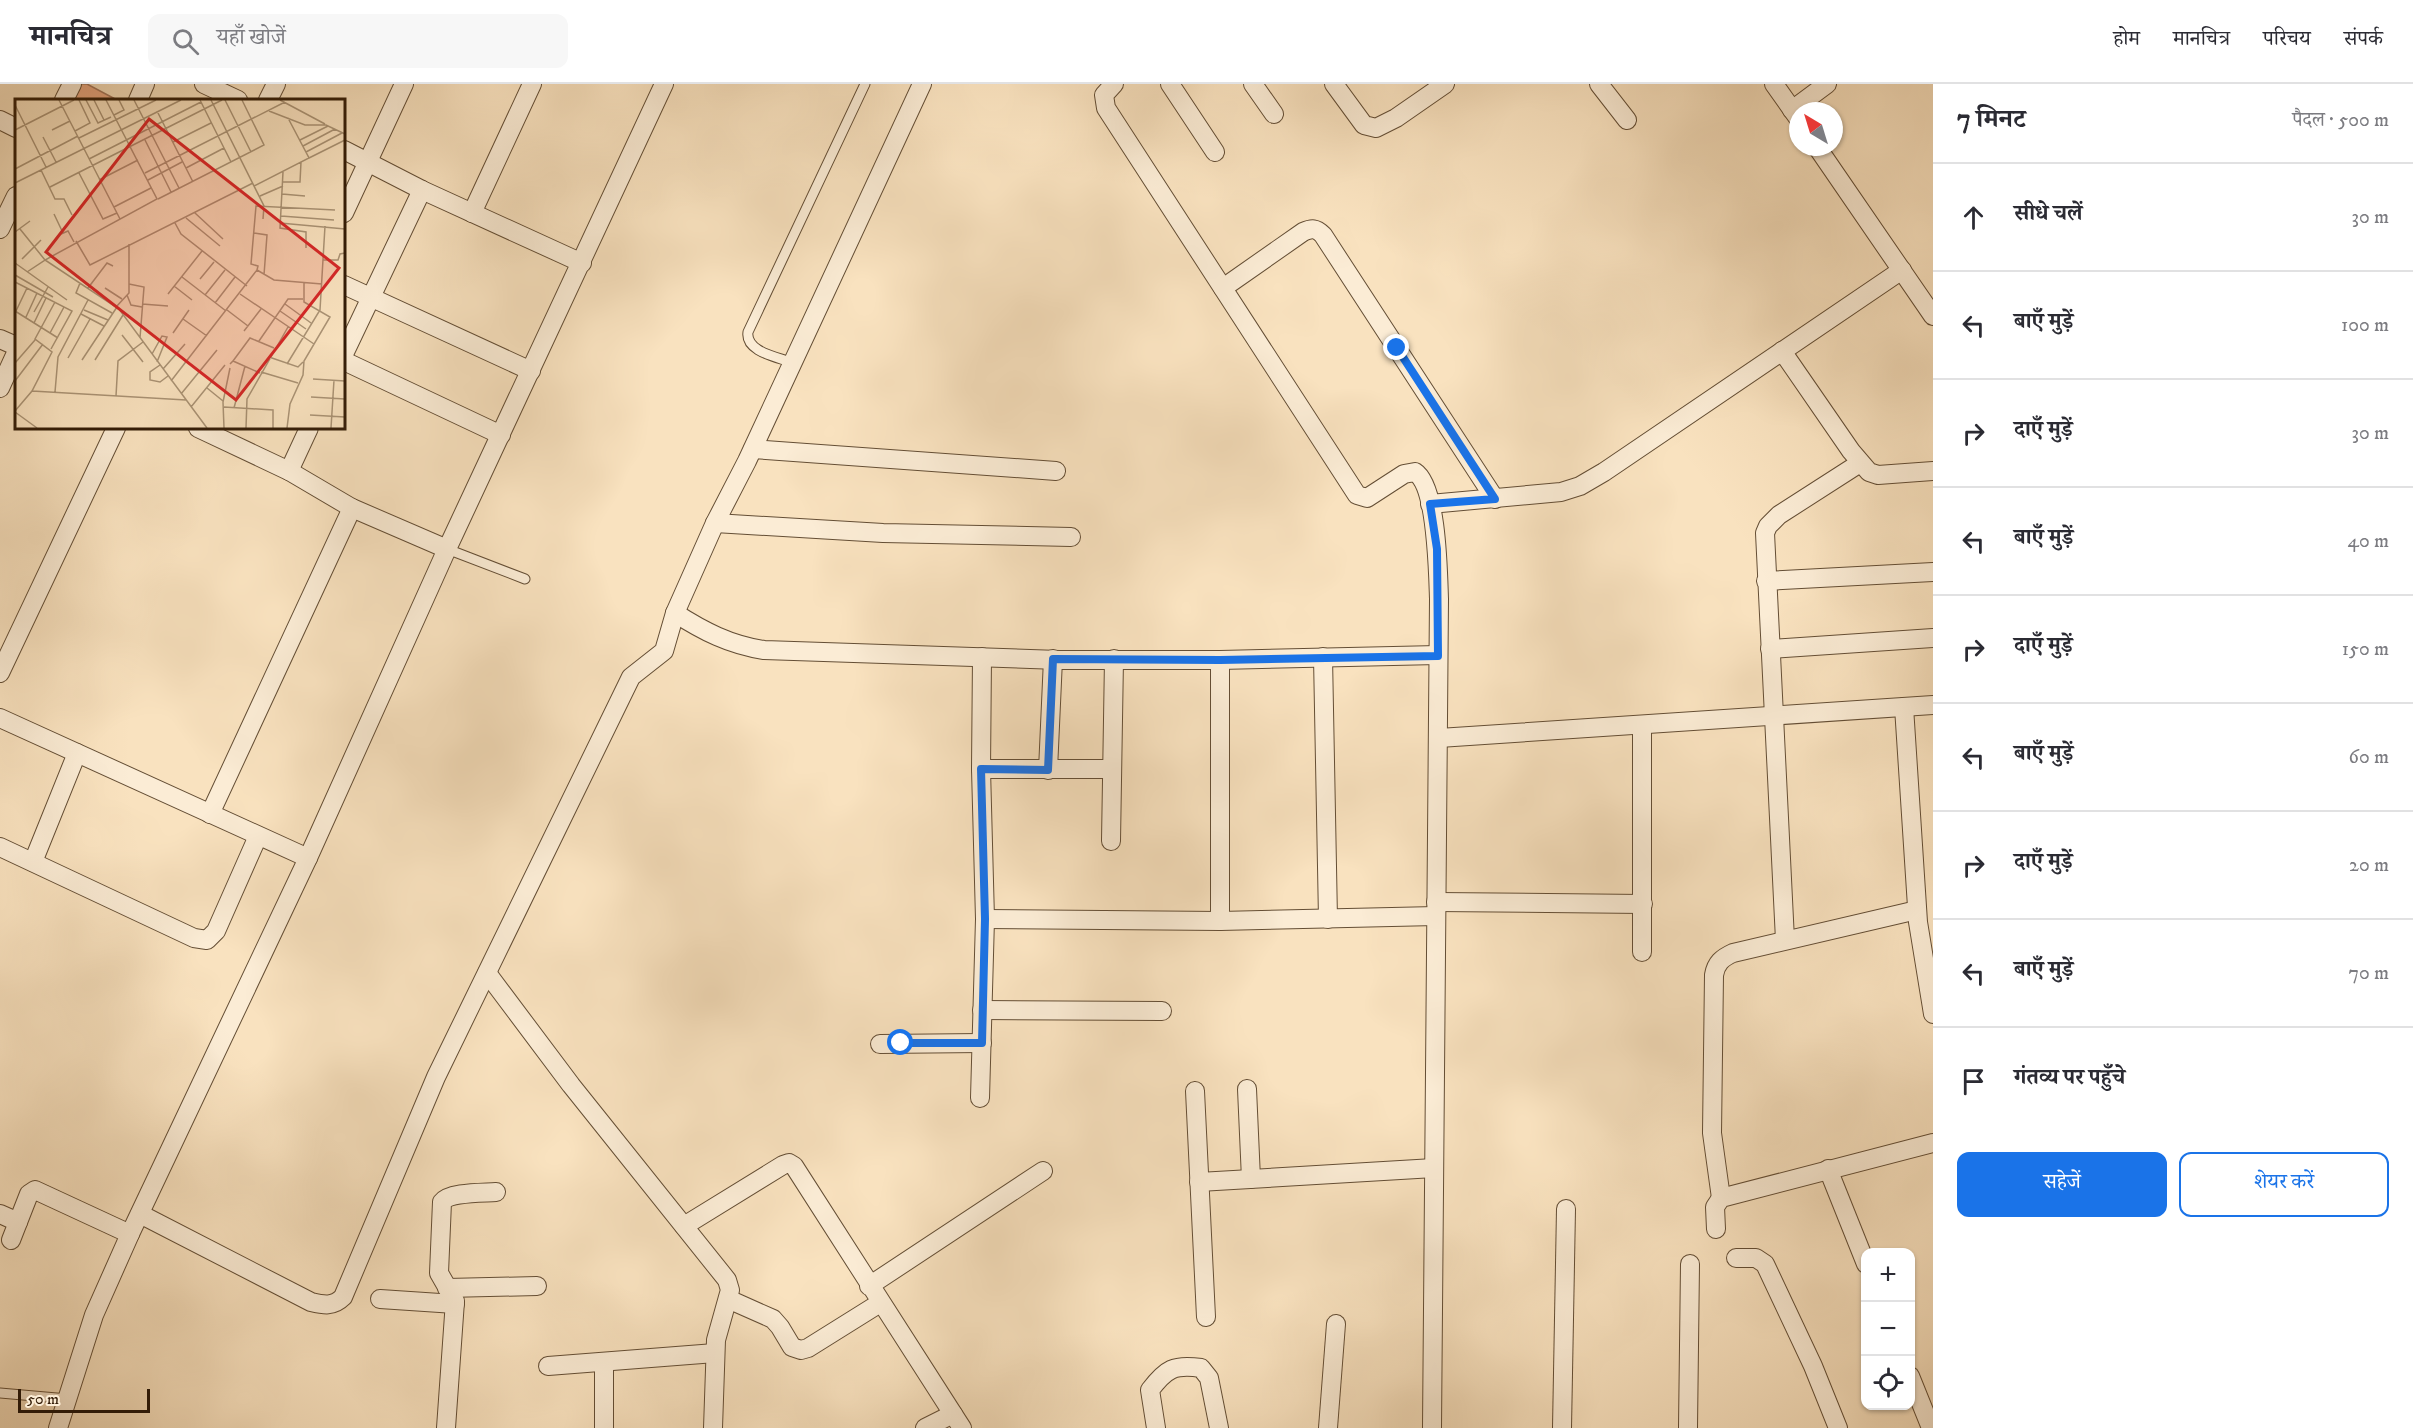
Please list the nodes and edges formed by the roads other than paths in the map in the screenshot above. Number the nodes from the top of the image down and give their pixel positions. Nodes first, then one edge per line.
1 (72, 84) edge
2 (145, 84) edge
3 (204, 84) edge
4 (276, 84) edge
5 (404, 84) edge
6 (532, 84) edge
7 (664, 84) edge
8 (864, 84) edge
9 (922, 84) edge
10 (1114, 84) edge
11 (1170, 84) edge
12 (1253, 84) edge
13 (1445, 84) edge
14 (1599, 84) edge
15 (1774, 84) edge
16 (1827, 84) edge
17 (1341, 86) edge
18 (64, 99) edge
19 (138, 99) edge
20 (236, 99) edge
21 (268, 99) edge
22 (1808, 102) edge
23 (1789, 105) edge
24 (1274, 114) dead end
25 (0, 120) edge
26 (1627, 120) dead end
27 (15, 128) edge
28 (345, 150) edge
29 (1215, 152) dead end
30 (1823, 156) edge
31 (368, 162) junction
32 (422, 190) junction
33 (15, 198) edge
34 (345, 211) edge
35 (472, 213) junction
36 (0, 229) edge
37 (582, 263) junction
38 (1902, 270) junction
39 (345, 285) edge
40 (1223, 288) junction
41 (371, 297) junction
42 (1933, 316) edge
43 (0, 339) edge
44 (15, 346) edge
45 (1782, 351) junction
46 (345, 352) edge
47 (15, 355) edge
48 (345, 361) edge
49 (793, 363) junction
50 (531, 371) junction
51 (0, 388) edge
52 (116, 429) edge
53 (203, 429) edge
54 (309, 429) edge
55 (501, 435) junction
56 (239, 436) edge
57 (753, 449) junction
58 (1860, 463) junction
59 (289, 471) junction
60 (1056, 471) dead end
61 (1933, 471) edge
62 (1495, 499) junction
63 (1430, 504) junction
64 (352, 508) junction
65 (715, 523) junction
66 (1071, 537) dead end
67 (447, 549) junction
68 (1933, 572) edge
69 (525, 579) dead end
70 (1766, 581) junction
71 (675, 614) junction
72 (1933, 638) edge
73 (1770, 650) junction
74 (1438, 656) junction
75 (982, 657) junction
76 (1323, 657) junction
77 (1053, 659) junction
78 (1114, 660) junction
79 (1220, 660) junction
80 (0, 674) edge
81 (1933, 705) edge
82 (1904, 707) junction
83 (1773, 716) junction
84 (0, 718) edge
85 (1642, 725) junction
86 (1439, 738) junction
87 (77, 753) junction
88 (981, 769) junction
89 (1112, 769) junction
90 (1048, 770) junction
91 (210, 814) junction
92 (258, 836) junction
93 (1111, 841) dead end
94 (0, 847) edge
95 (308, 858) junction
96 (33, 862) junction
97 (1642, 904) junction
98 (1436, 909) junction
99 (1917, 910) junction
100 (985, 919) junction
101 (1328, 919) junction
102 (1220, 921) junction
103 (1785, 940) junction
104 (1642, 952) dead end
105 (487, 973) junction
106 (1931, 989) edge
107 (982, 1010) junction
108 (1162, 1011) dead end
109 (1933, 1014) edge
110 (982, 1043) junction
111 (880, 1044) dead end
112 (1248, 1089) dead end
113 (1195, 1091) dead end
114 (980, 1098) dead end
115 (1933, 1143) edge
116 (1434, 1168) junction
117 (1828, 1169) junction
118 (1043, 1171) dead end
119 (1251, 1179) junction
120 (1199, 1182) junction
121 (496, 1192) dead end
122 (1721, 1198) junction
123 (1566, 1209) dead end
124 (0, 1214) edge
125 (140, 1214) junction
126 (18, 1222) junction
127 (684, 1226) junction
128 (1716, 1229) dead end
129 (130, 1234) junction
130 (11, 1240) dead end
131 (1861, 1252) edge
132 (1736, 1258) dead end
133 (1690, 1264) dead end
134 (537, 1286) dead end
135 (869, 1286) junction
136 (451, 1296) junction
137 (380, 1299) dead end
138 (728, 1299) junction
139 (880, 1303) junction
140 (1206, 1317) dead end
141 (1336, 1323) dead end
142 (716, 1353) junction
143 (604, 1362) junction
144 (548, 1366) dead end
145 (1915, 1386) edge
146 (0, 1393) edge
147 (68, 1399) junction
148 (958, 1421) edge
149 (58, 1428) edge
150 (446, 1428) edge
151 (604, 1428) edge
152 (713, 1428) edge
153 (925, 1428) edge
154 (1156, 1428) edge
155 (1219, 1428) edge
156 (1328, 1428) edge
157 (1432, 1428) edge
158 (1562, 1428) edge
159 (1688, 1428) edge
160 (1838, 1428) edge
161 (1931, 1428) edge

1 - 18 street
2 - 19 street
3 - 20 street
4 - 21 street
5 - 31 street
6 - 35 street
7 - 37 street
8 - 49 lane
9 - 49 street
10 - 40 street
11 - 29 street
12 - 24 street
13 - 17 street
14 - 26 street
15 - 23 street
16 - 22 street
25 - 27 street
28 - 31 street
30 - 38 street
31 - 32 street
31 - 34 street
32 - 35 street
32 - 41 street
33 - 36 street
35 - 37 street
37 - 50 street
38 - 42 street
38 - 45 street
39 - 41 street
40 - 62 street
40 - 63 street
41 - 46 street
41 - 50 street
43 - 44 street
45 - 58 street
45 - 62 street
47 - 51 street
48 - 55 street
49 - 57 street
50 - 55 street
52 - 80 street
53 - 56 street
54 - 59 street
55 - 67 street
56 - 59 street
57 - 60 street
57 - 65 street
58 - 61 street
58 - 70 street
59 - 64 street
62 - 63 street
63 - 74 street
64 - 67 street
64 - 91 street
65 - 66 street
65 - 71 street
67 - 69 lane
67 - 95 street
68 - 70 street
70 - 73 street
71 - 75 street
71 - 105 street
72 - 73 street
73 - 83 street
74 - 76 street
74 - 86 street
75 - 77 street
75 - 88 street
76 - 79 street
76 - 101 street
77 - 78 street
77 - 90 street
78 - 79 street
78 - 89 street
79 - 102 street
81 - 82 street
82 - 83 street
82 - 99 street
83 - 85 street
83 - 103 street
84 - 87 street
85 - 86 street
85 - 97 street
86 - 98 street
87 - 91 street
87 - 96 street
88 - 90 street
88 - 100 street
89 - 90 street
89 - 93 street
91 - 92 street
92 - 95 street
92 - 96 street
94 - 96 street
95 - 125 street
97 - 98 street
97 - 104 street
98 - 101 street
98 - 116 street
99 - 103 street
99 - 106 street
100 - 102 street
100 - 107 street
101 - 102 street
103 - 122 street
105 - 125 street
105 - 127 street
106 - 109 street
107 - 108 street
107 - 110 street
110 - 111 street
110 - 114 street
112 - 119 street
113 - 120 street
115 - 117 street
116 - 119 street
116 - 157 street
117 - 122 street
117 - 131 street
118 - 135 street
119 - 120 street
120 - 140 street
121 - 136 street
122 - 128 street
123 - 158 street
124 - 126 street
125 - 129 street
126 - 129 street
126 - 130 street
127 - 135 street
127 - 138 street
129 - 147 street
132 - 160 street
133 - 159 street
134 - 136 street
135 - 139 street
136 - 137 street
136 - 150 street
138 - 139 street
138 - 142 street
139 - 148 street
141 - 156 street
142 - 143 street
142 - 152 street
143 - 144 street
143 - 151 street
145 - 161 street
146 - 147 lane
147 - 149 street
148 - 153 street
154 - 155 street

